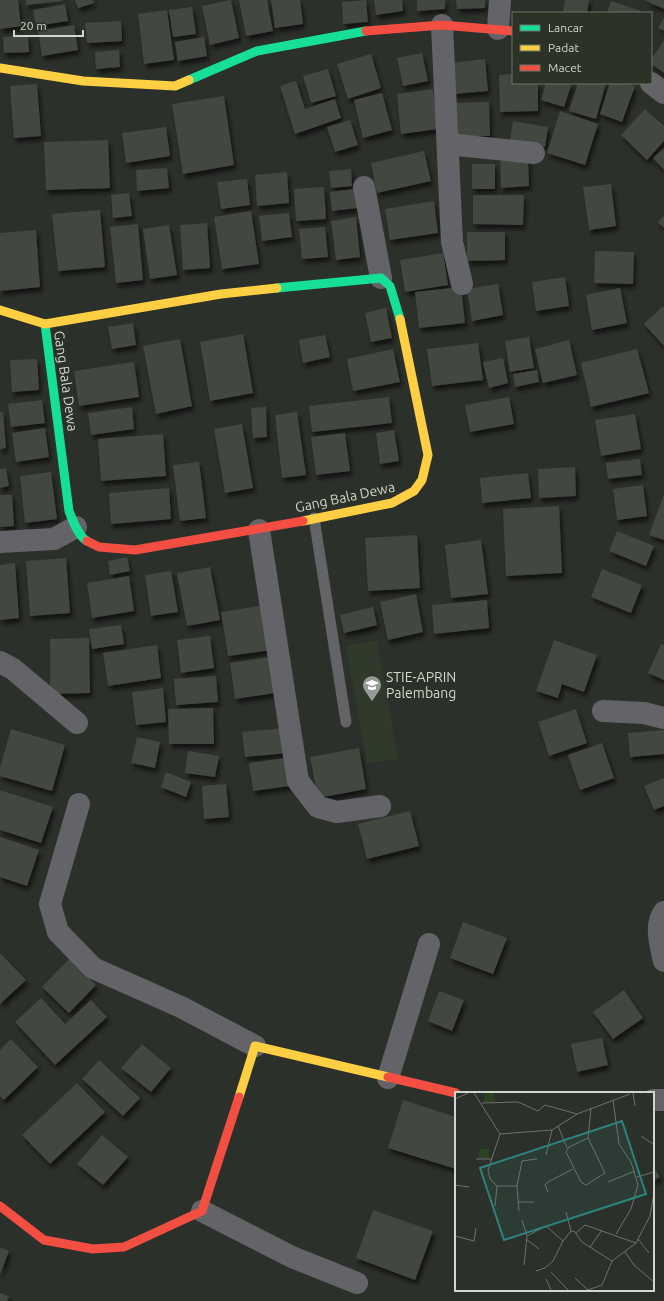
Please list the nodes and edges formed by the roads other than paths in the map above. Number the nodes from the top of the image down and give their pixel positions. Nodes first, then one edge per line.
1 (500, 0) edge
2 (442, 25) junction
3 (506, 30) edge
4 (0, 68) edge
5 (651, 84) edge
6 (664, 93) edge
7 (448, 144) junction
8 (534, 153) dead end
9 (364, 187) dead end
10 (381, 278) junction
11 (462, 284) dead end
12 (0, 310) edge
13 (45, 324) junction
14 (314, 518) junction
15 (76, 527) junction
16 (259, 530) junction
17 (0, 542) edge
18 (0, 662) edge
19 (603, 711) dead end
20 (664, 718) edge
21 (346, 722) dead end
22 (77, 723) dead end
23 (79, 804) dead end
24 (380, 806) dead end
25 (664, 912) edge
26 (429, 944) dead end
27 (664, 961) edge
28 (255, 1046) junction
29 (388, 1078) junction
30 (455, 1093) edge
31 (0, 1206) edge
32 (202, 1211) junction
33 (357, 1283) dead end

1 - 3 street
2 - 3 street
2 - 4 street
2 - 7 street
5 - 6 street
7 - 8 street
7 - 11 street
9 - 10 street
10 - 13 street, Gang Bala Dewa
10 - 14 street, Gang Bala Dewa
12 - 13 street, Gang Bala Dewa
13 - 15 street, Gang Bala Dewa
14 - 16 street, Gang Bala Dewa
14 - 21 lane
15 - 16 street, Gang Bala Dewa
15 - 17 street
16 - 24 street
18 - 22 street
19 - 20 street
23 - 28 street
25 - 27 street
26 - 29 street
28 - 29 street
28 - 32 street
29 - 30 street
31 - 32 street
32 - 33 street

